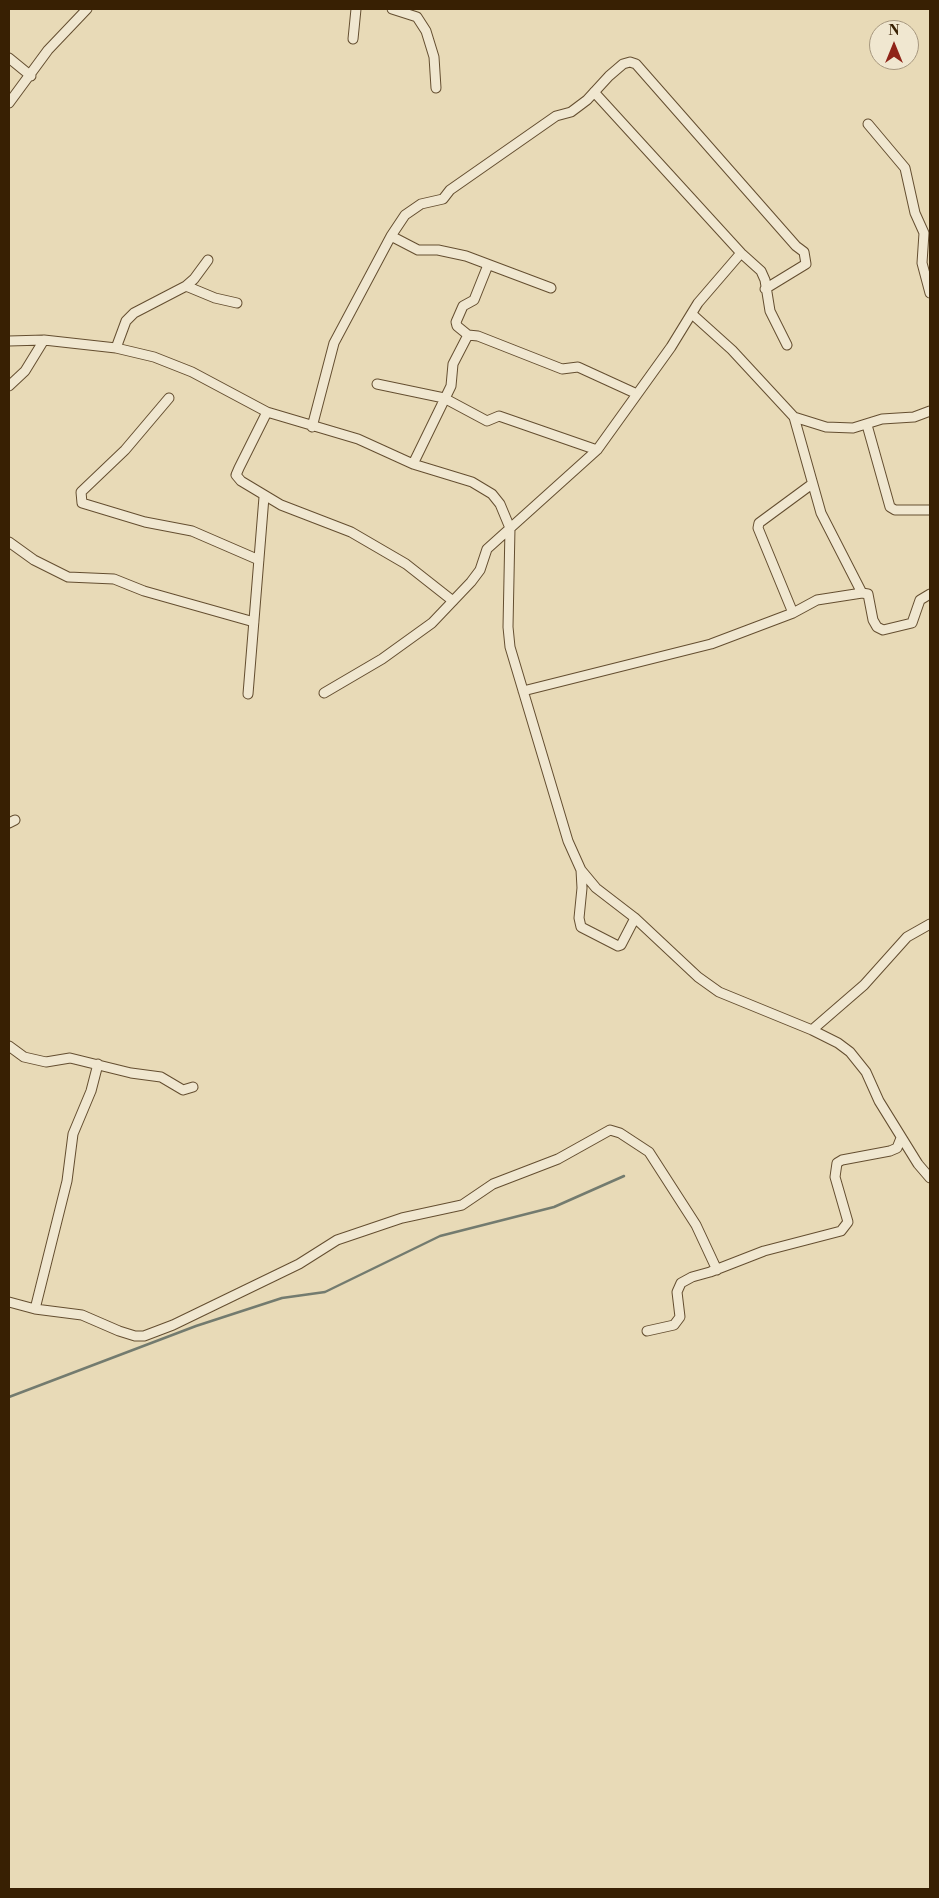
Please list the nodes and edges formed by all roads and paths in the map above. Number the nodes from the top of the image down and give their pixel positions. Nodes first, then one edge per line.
1 (87, 9) edge
2 (356, 9) edge
3 (392, 9) edge
4 (353, 39) dead end
5 (9, 58) edge
6 (31, 76) junction
7 (436, 88) dead end
8 (594, 92) junction
9 (9, 103) edge
10 (868, 124) dead end
11 (391, 236) junction
12 (741, 253) junction
13 (208, 260) dead end
14 (488, 265) junction
15 (186, 286) junction
16 (551, 288) dead end
17 (765, 289) junction
18 (930, 293) edge
19 (237, 303) dead end
20 (692, 314) junction
21 (468, 335) junction
22 (44, 340) junction
23 (9, 341) edge
24 (787, 345) dead end
25 (116, 348) junction
26 (377, 384) dead end
27 (9, 386) edge
28 (637, 394) junction
29 (169, 398) dead end
30 (444, 398) junction
31 (930, 411) edge
32 (267, 412) junction
33 (794, 417) junction
34 (867, 424) junction
35 (312, 427) junction
36 (597, 450) junction
37 (413, 464) junction
38 (812, 484) junction
39 (264, 497) junction
40 (930, 510) edge
41 (510, 528) junction
42 (9, 545) edge
43 (259, 560) junction
44 (862, 593) junction
45 (930, 594) edge
46 (453, 601) junction
47 (793, 613) junction
48 (254, 622) junction
49 (523, 691) junction
50 (324, 692) dead end
51 (248, 694) dead end
52 (581, 870) junction
53 (635, 918) junction
54 (930, 924) edge
55 (812, 1030) junction
56 (9, 1046) edge
57 (98, 1064) junction
58 (193, 1087) dead end
59 (901, 1138) junction
60 (930, 1178) edge
61 (717, 1270) junction
62 (9, 1302) edge
63 (35, 1309) junction
64 (647, 1331) dead end

1 - 6 street
2 - 4 street
3 - 7 street
5 - 6 street
6 - 9 street
8 - 11 street
8 - 12 street
8 - 17 street
10 - 18 street
11 - 14 street
11 - 35 street
12 - 17 street
12 - 20 street
13 - 15 street
14 - 16 street
14 - 21 street
15 - 19 street
15 - 25 street
17 - 24 street
20 - 28 street
20 - 33 street
21 - 28 street
21 - 30 street
22 - 23 street
22 - 25 street
22 - 27 street
25 - 32 street
26 - 30 street
28 - 36 street
29 - 43 street
30 - 36 street
30 - 37 street
31 - 34 street
32 - 35 street
32 - 39 street
33 - 34 street
33 - 38 street
34 - 40 street
35 - 37 street
36 - 41 street
37 - 41 street
38 - 44 street
38 - 47 street
39 - 43 street
39 - 46 street
41 - 46 street
41 - 49 street
42 - 48 street
43 - 48 street
44 - 45 street
44 - 47 street
46 - 50 street
47 - 49 street
48 - 51 street
49 - 52 street
52 - 53 street
52 - 53 street
53 - 55 street
54 - 55 street
55 - 59 street
56 - 57 street
57 - 58 street
57 - 63 street
59 - 60 street
59 - 61 street
61 - 63 street
61 - 64 street
62 - 63 street

